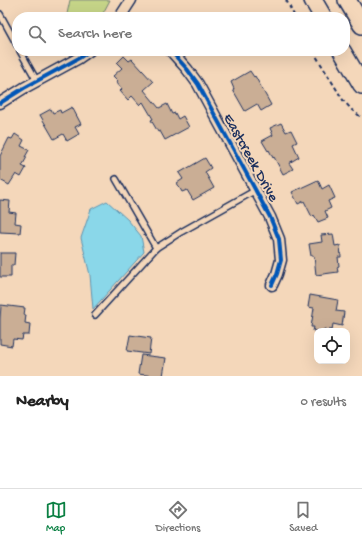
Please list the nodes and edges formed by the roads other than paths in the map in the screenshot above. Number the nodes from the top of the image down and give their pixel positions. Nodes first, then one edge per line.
1 (131, 0) edge
2 (313, 0) edge
3 (347, 0) edge
4 (125, 12) edge
5 (320, 12) edge
6 (0, 14) edge
7 (362, 25) edge
8 (12, 36) edge
9 (23, 56) edge
10 (82, 56) edge
11 (176, 56) edge
12 (345, 56) edge
13 (37, 81) junction
14 (362, 85) edge
15 (0, 103) edge
16 (116, 179) dead end
17 (256, 190) junction
18 (156, 248) junction
19 (272, 285) dead end
20 (95, 315) dead end

1 - 4 street
2 - 5 main road
3 - 7 main road
6 - 8 lane
9 - 13 lane
10 - 13 street
11 - 17 street, Eastcreek Drive
12 - 14 main road
13 - 15 street
16 - 18 lane
17 - 18 lane
17 - 19 street, Eastcreek Drive
18 - 20 lane

